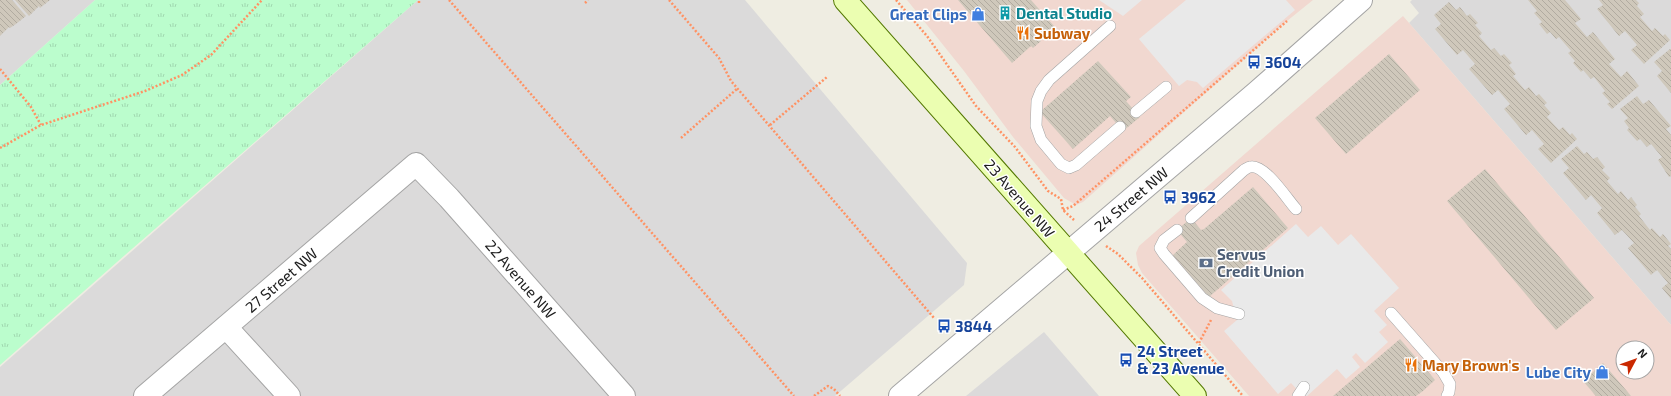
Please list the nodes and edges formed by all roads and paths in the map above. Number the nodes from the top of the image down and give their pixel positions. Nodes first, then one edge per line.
1 (262, 0) edge
2 (449, 0) edge
3 (588, 0) edge
4 (669, 0) edge
5 (845, 0) edge
6 (896, 0) edge
7 (1361, 0) edge
8 (585, 3) dead end
9 (1287, 22) dead end
10 (1110, 26) dead end
11 (0, 69) edge
12 (826, 77) dead end
13 (1166, 87) dead end
14 (738, 88) junction
15 (1136, 112) dead end
16 (41, 125) junction
17 (770, 125) junction
18 (1120, 127) dead end
19 (681, 138) dead end
20 (0, 148) edge
21 (416, 164) joint
22 (1296, 209) dead end
23 (1191, 218) dead end
24 (1177, 230) dead end
25 (1067, 252) junction
26 (1114, 252) dead end
27 (1217, 308) junction
28 (1391, 313) dead end
29 (1239, 314) dead end
30 (934, 318) dead end
31 (226, 327) junction
32 (1199, 343) junction
33 (145, 396) edge
34 (289, 396) edge
35 (624, 396) edge
36 (794, 396) edge
37 (814, 396) edge
38 (840, 396) edge
39 (900, 396) edge
40 (1195, 396) edge
41 (1243, 396) edge
42 (1446, 396) edge

1 - 16 path
2 - 36 path
3 - 8 path
4 - 14 path
5 - 25 main road, 23 Avenue NW
6 - 9 path
7 - 25 street, 24 Street NW
10 - 18 lane
11 - 16 path
12 - 17 path
13 - 15 lane
14 - 17 path
14 - 19 path
16 - 20 path
17 - 30 path
21 - 31 street, 27 Street NW
21 - 35 street, 22 Avenue NW
22 - 23 lane
24 - 27 lane
25 - 39 street, 24 Street NW
25 - 40 main road, 23 Avenue NW
26 - 32 path
27 - 29 lane
27 - 32 path
28 - 42 lane
31 - 33 street, 27 Street NW
31 - 34 street
32 - 41 path
37 - 38 path

